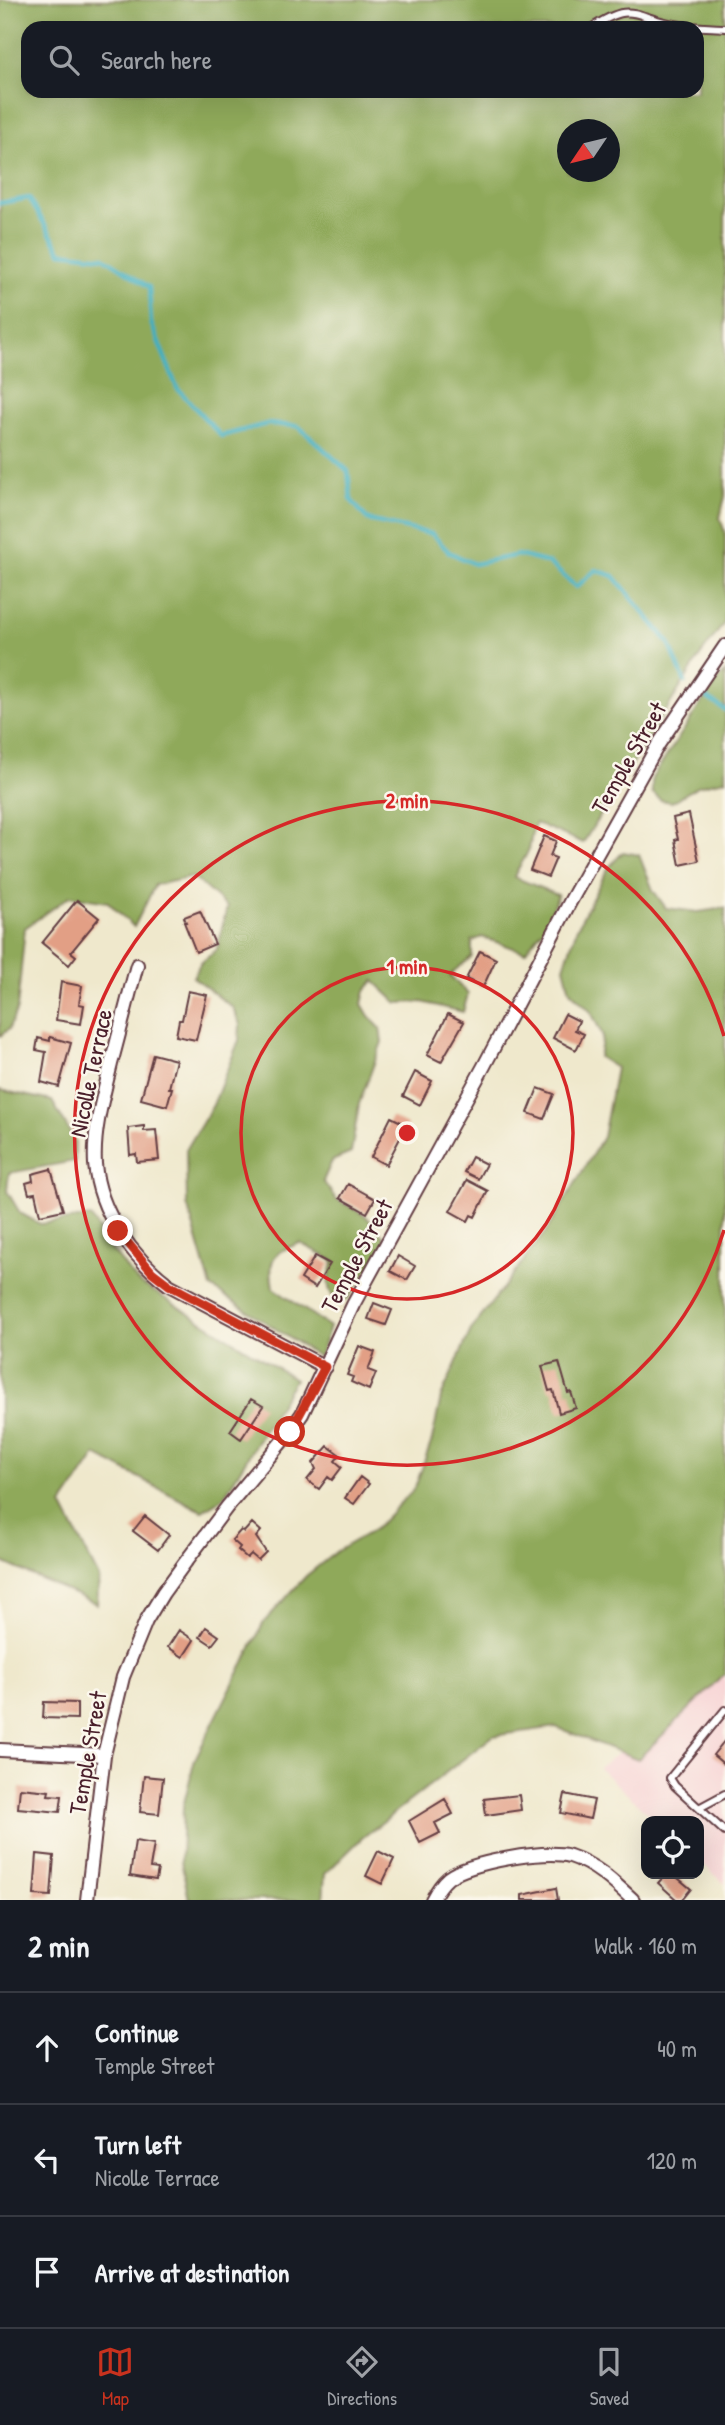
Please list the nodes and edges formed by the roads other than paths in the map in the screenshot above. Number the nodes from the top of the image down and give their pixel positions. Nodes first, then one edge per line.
1 (600, 21) edge
2 (664, 21) edge
3 (704, 26) edge
4 (725, 28) edge
5 (725, 646) edge
6 (137, 965) dead end
7 (325, 1367) junction
8 (725, 1710) edge
9 (0, 1750) edge
10 (104, 1755) junction
11 (725, 1794) edge
12 (699, 1808) junction
13 (725, 1832) edge
14 (87, 1900) edge
15 (432, 1900) edge
16 (633, 1900) edge

1 - 2 lane
3 - 4 lane
5 - 7 street, Temple Street
6 - 7 street, Nicolle Terrace
7 - 10 street, Temple Street
8 - 12 lane
9 - 10 street
10 - 14 street, Temple Street
11 - 12 lane
12 - 13 lane
15 - 16 street

